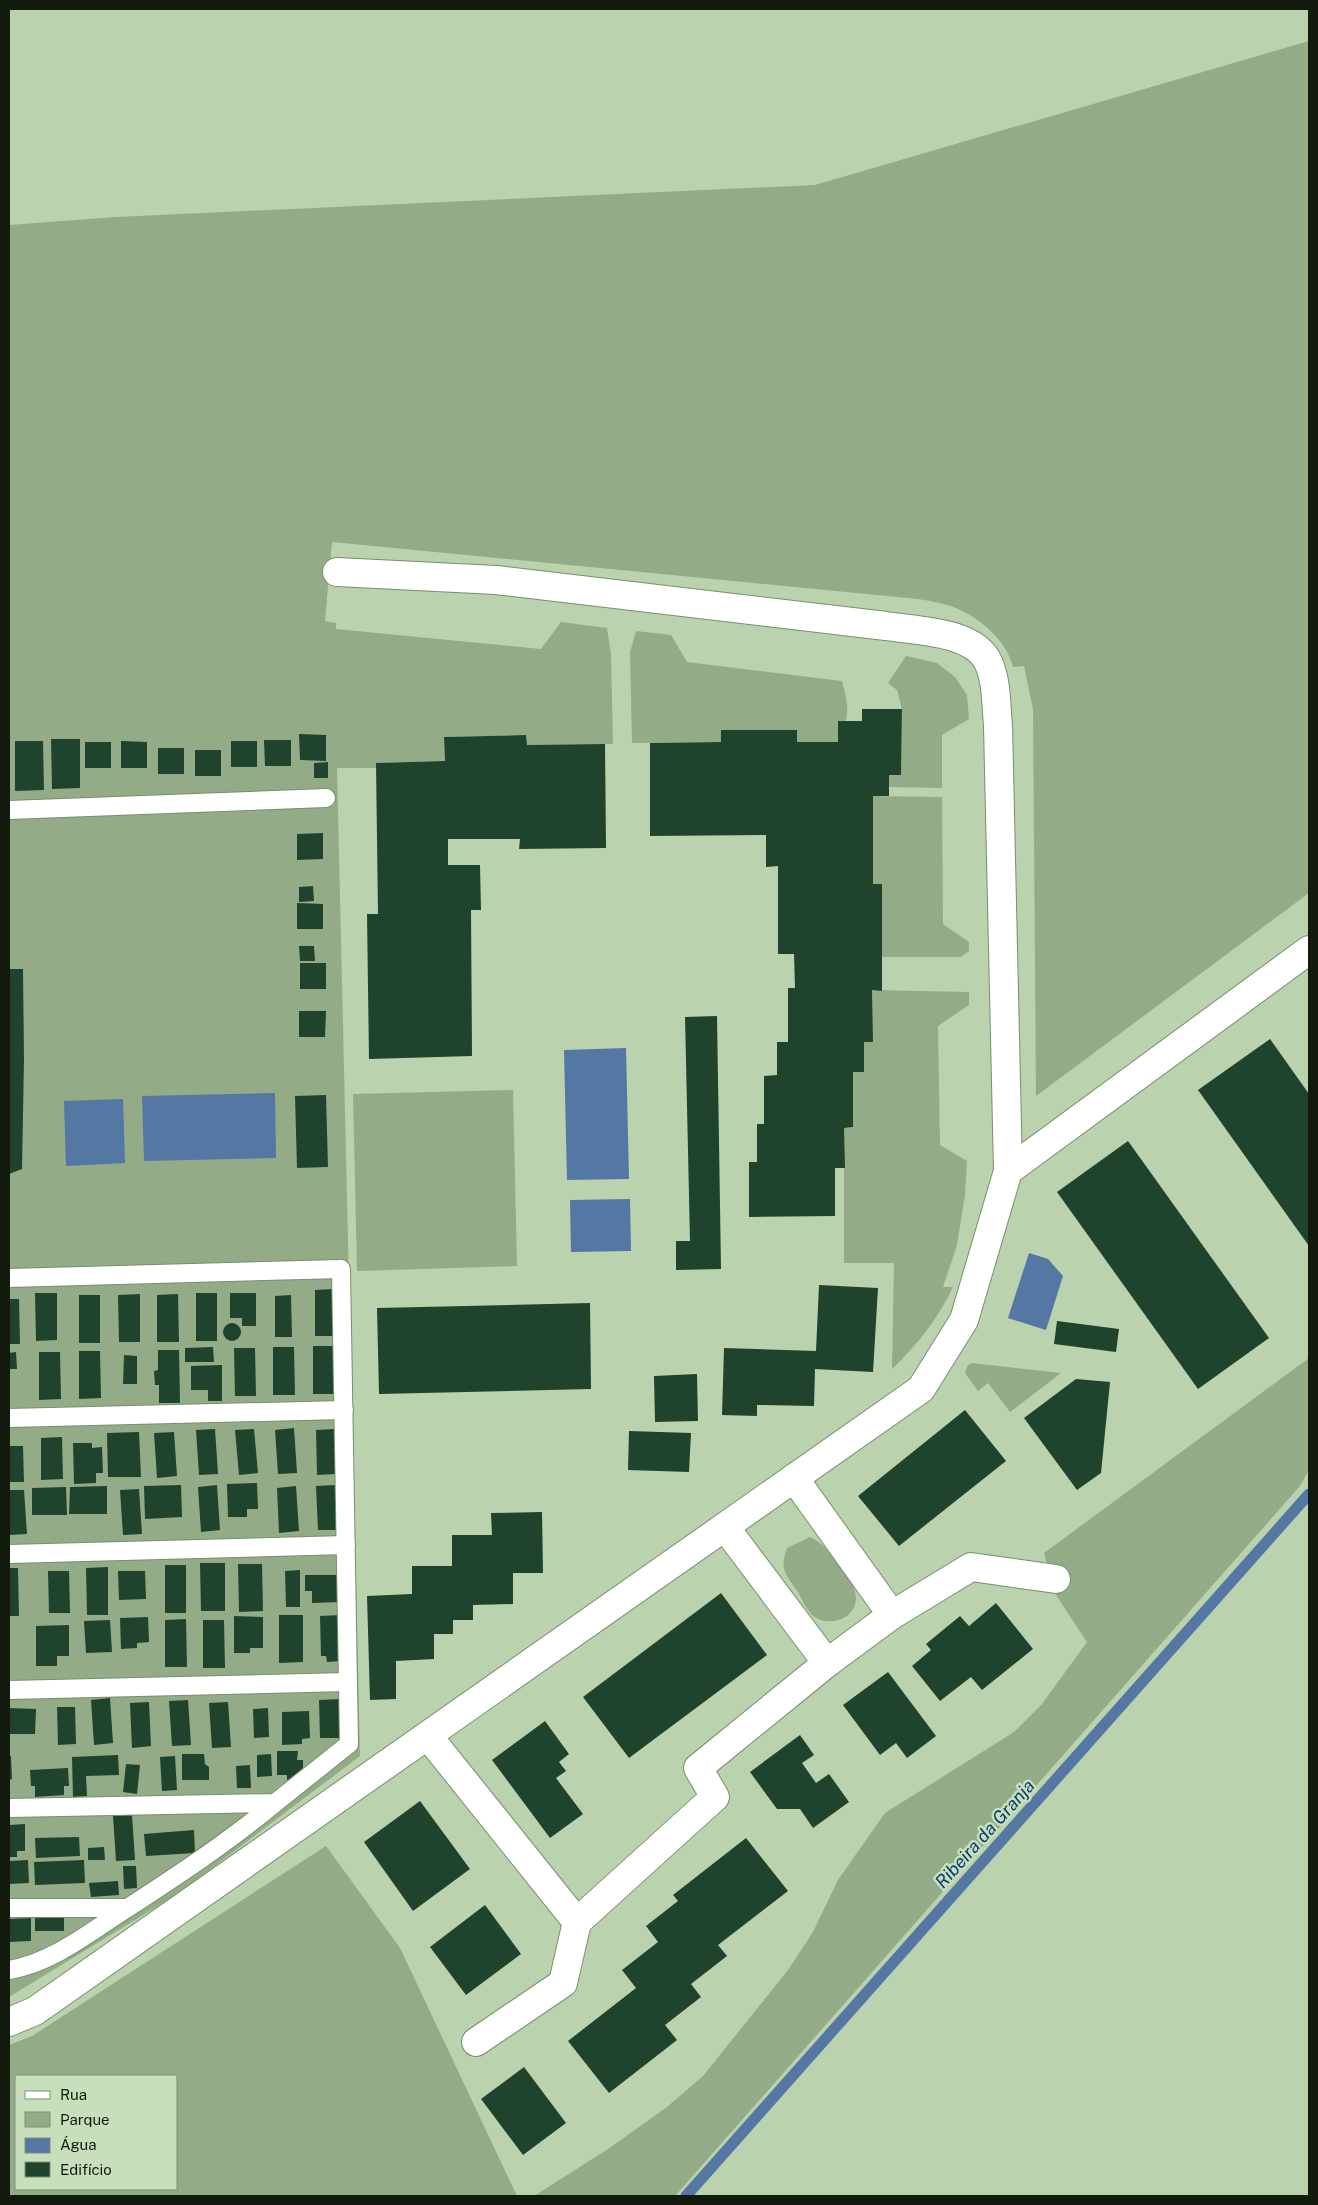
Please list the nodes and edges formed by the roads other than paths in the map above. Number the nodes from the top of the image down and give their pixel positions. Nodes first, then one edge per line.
1 (337, 572) dead end
2 (326, 798) dead end
3 (9, 810) edge
4 (1309, 950) edge
5 (1008, 1171) junction
6 (9, 1278) edge
7 (344, 1410) junction
8 (9, 1418) edge
9 (794, 1478) junction
10 (725, 1527) junction
11 (346, 1545) junction
12 (9, 1554) edge
13 (1056, 1579) dead end
14 (892, 1615) junction
15 (827, 1663) junction
16 (348, 1682) junction
17 (9, 1690) edge
18 (428, 1736) junction
19 (275, 1803) junction
20 (9, 1808) edge
21 (9, 1908) edge
22 (127, 1908) junction
23 (577, 1922) junction
24 (9, 1970) edge
25 (9, 2022) edge
26 (476, 2042) dead end

1 - 5 street
2 - 3 lane
4 - 5 street
5 - 9 street
6 - 7 lane
7 - 8 lane
7 - 11 lane
9 - 10 street
9 - 14 street
10 - 15 street
10 - 18 street
11 - 12 lane
11 - 16 lane
13 - 14 street
14 - 15 street
15 - 23 street
16 - 17 lane
16 - 19 lane
18 - 23 street
18 - 25 street
19 - 20 lane
19 - 22 lane
21 - 22 lane
22 - 24 lane
23 - 26 street

